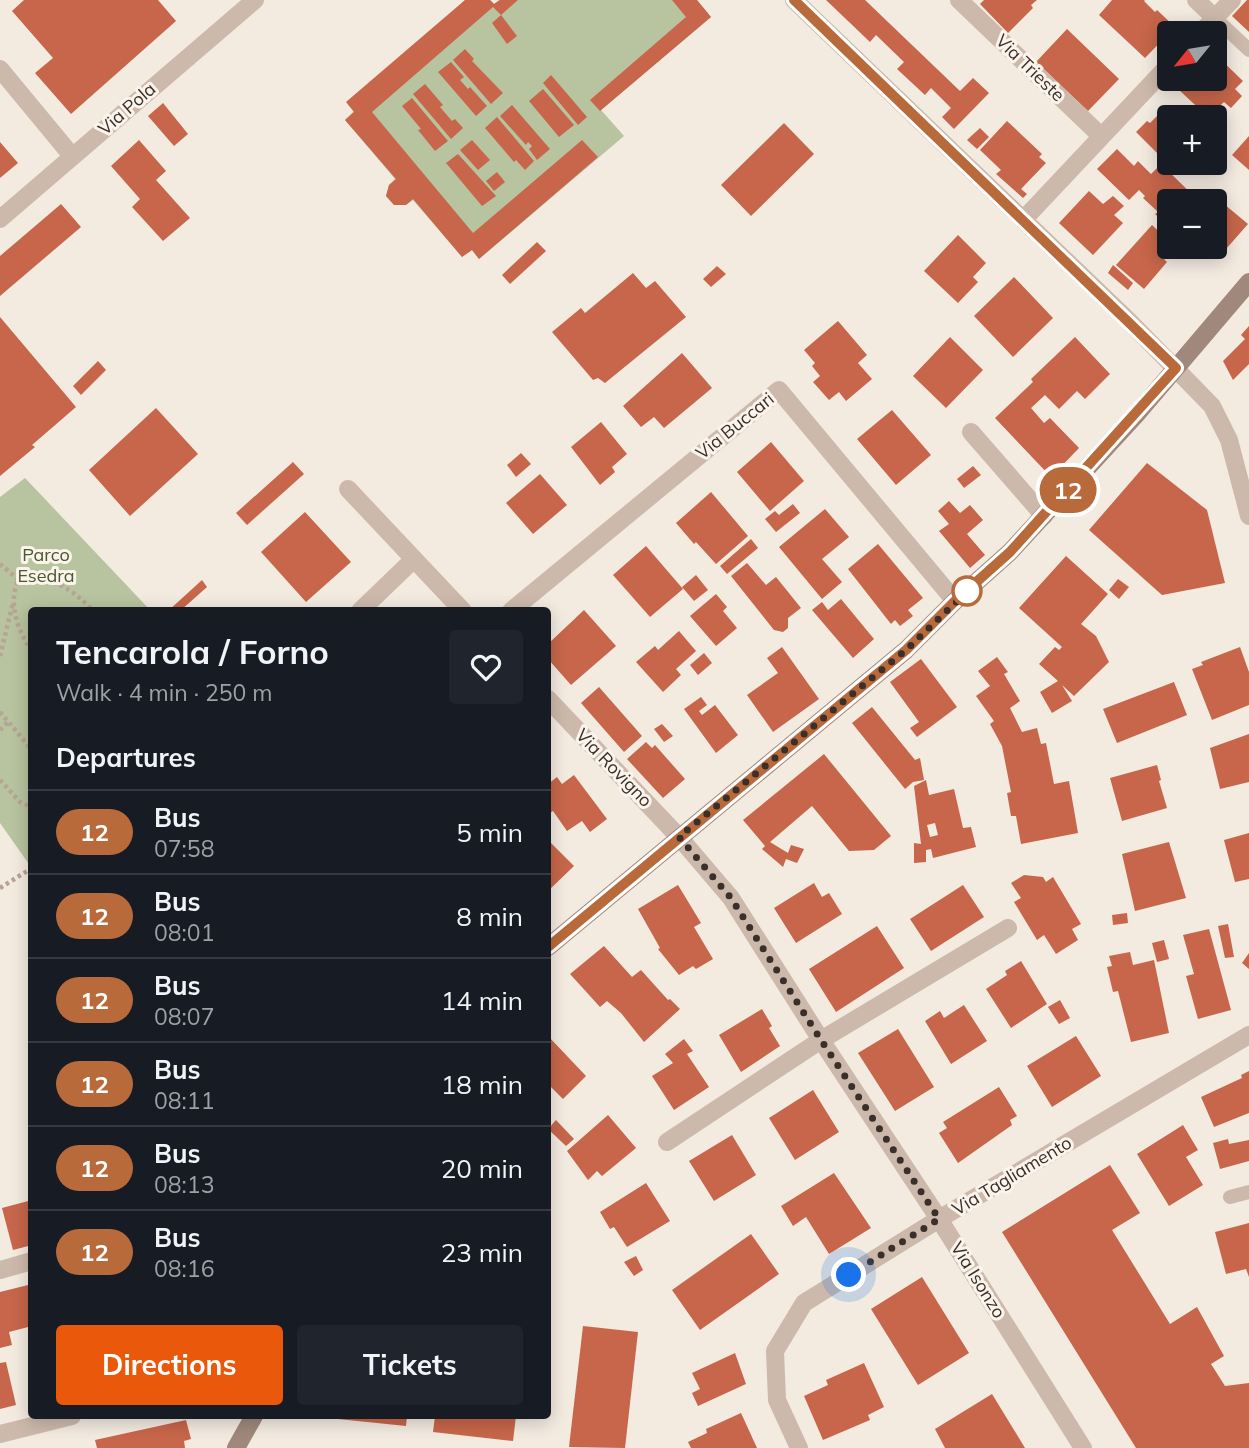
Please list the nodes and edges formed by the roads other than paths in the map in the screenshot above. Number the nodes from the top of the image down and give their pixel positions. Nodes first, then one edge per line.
1 (255, 0) edge
2 (794, 0) edge
3 (959, 0) edge
4 (1196, 0) edge
5 (1232, 0) edge
6 (1215, 18) junction
7 (1212, 21) edge
8 (1249, 50) edge
9 (0, 69) edge
10 (1157, 78) edge
11 (1101, 136) junction
12 (72, 156) junction
13 (0, 219) edge
14 (1024, 219) junction
15 (1249, 282) edge
16 (1176, 368) junction
17 (971, 432) dead end
18 (348, 489) dead end
19 (1044, 516) junction
20 (1249, 516) edge
21 (412, 560) junction
22 (955, 601) junction
23 (364, 607) edge
24 (459, 607) edge
25 (516, 607) edge
26 (551, 702) edge
27 (679, 837) junction
28 (1008, 928) dead end
29 (551, 944) edge
30 (1249, 1035) edge
31 (821, 1040) junction
32 (667, 1142) dead end
33 (1249, 1192) edge
34 (1230, 1197) dead end
35 (939, 1219) junction
36 (28, 1262) edge
37 (0, 1270) edge
38 (59, 1419) edge
39 (252, 1419) edge
40 (0, 1433) edge
41 (236, 1448) edge
42 (799, 1448) edge
43 (1083, 1448) edge

1 - 12 street, Via Pola
2 - 14 street
3 - 11 street, Via Trieste
4 - 6 street
5 - 6 street
6 - 7 street
6 - 8 lane
9 - 12 street
10 - 11 street
11 - 14 street
12 - 13 street, Via Pola
14 - 16 street
15 - 16 street
16 - 19 street
16 - 20 street
17 - 19 street
18 - 21 street
19 - 22 street
21 - 23 street
21 - 24 street
22 - 25 street, Via Buccari
22 - 27 street
26 - 27 street, Via Rovigno
27 - 29 street
27 - 31 street, Via Isonzo
28 - 31 street
30 - 35 street, Via Tagliamento
31 - 32 street
31 - 35 street, Via Isonzo
33 - 34 lane
35 - 42 street, Via Tagliamento
35 - 43 street, Via Isonzo
36 - 37 street
38 - 40 street
39 - 41 street

